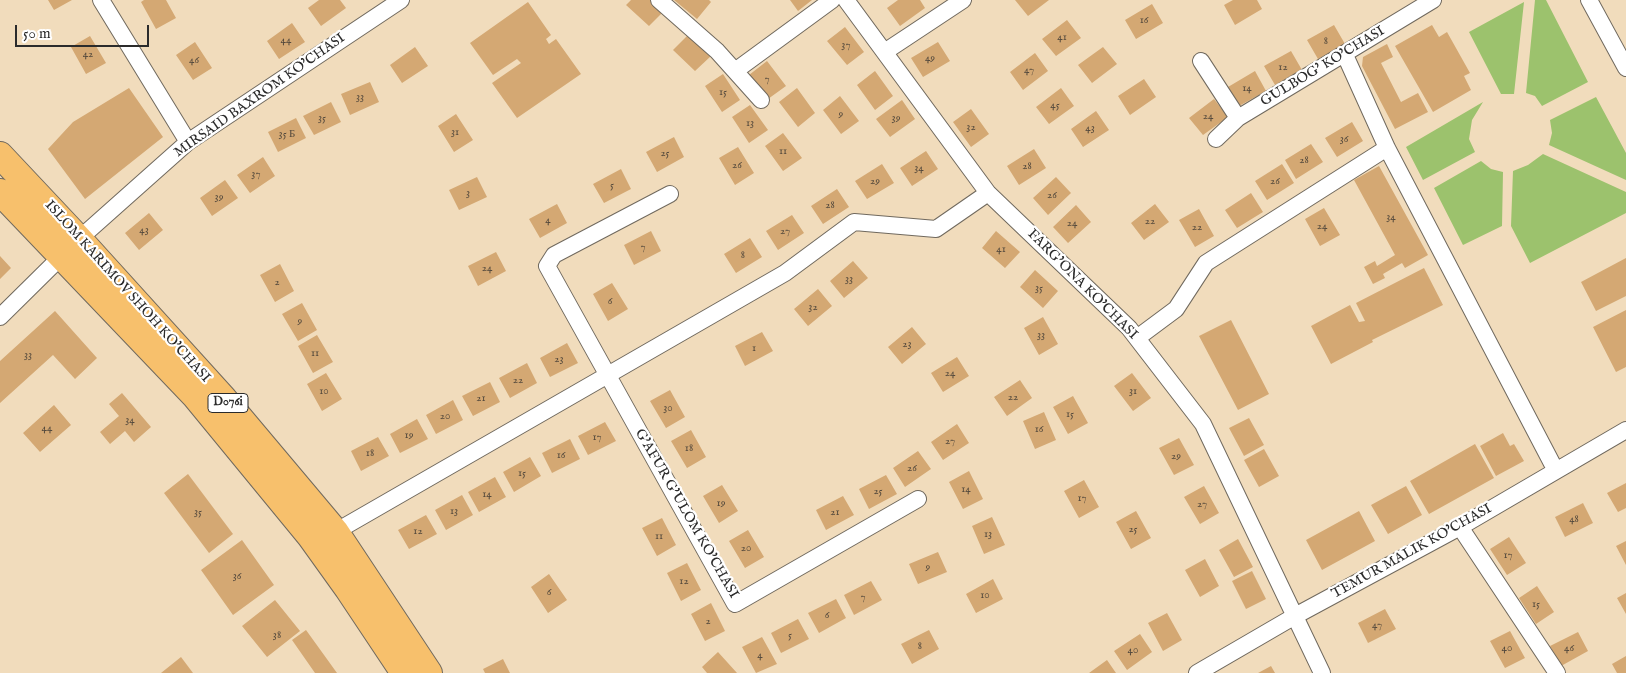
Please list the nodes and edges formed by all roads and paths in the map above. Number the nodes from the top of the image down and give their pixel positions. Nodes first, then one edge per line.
1 (102, 0) edge
2 (401, 0) edge
3 (659, 0) edge
4 (832, 0) edge
5 (846, 0) edge
6 (963, 0) edge
7 (1433, 0) edge
8 (1589, 0) edge
9 (886, 52) junction
10 (1345, 55) junction
11 (1624, 58) edge
12 (1201, 61) dead end
13 (735, 71) junction
14 (762, 100) dead end
15 (1238, 118) junction
16 (1216, 139) dead end
17 (188, 142) junction
18 (1386, 148) junction
19 (0, 155) edge
20 (0, 192) edge
21 (988, 193) junction
22 (670, 194) dead end
23 (71, 247) junction
24 (0, 317) edge
25 (1137, 338) junction
26 (608, 374) junction
27 (1626, 430) edge
28 (1556, 471) junction
29 (918, 499) dead end
30 (1460, 527) junction
31 (325, 538) junction
32 (1295, 616) junction
33 (404, 673) edge
34 (429, 673) edge
35 (1197, 673) edge
36 (1322, 673) edge
37 (1558, 673) edge

1 - 17 street
2 - 17 street, MIRSAID BAXROM KO'CHASI
3 - 13 street
4 - 13 street
5 - 9 street, FARG'ONA KO'CHASI
6 - 9 street
7 - 10 street, GULBOG' KO'CHASI
8 - 11 street
9 - 21 street, FARG'ONA KO'CHASI
10 - 15 street, GULBOG' KO'CHASI
10 - 18 street
12 - 15 street
13 - 14 street
15 - 16 street, GULBOG' KO'CHASI
17 - 23 street, MIRSAID BAXROM KO'CHASI
18 - 25 street
18 - 28 street
19 - 23 main road, ISLOM KARIMOV SHOH KO'CHASI / D076i
20 - 23 main road, ISLOM KARIMOV SHOH KO'CHASI / D076i
21 - 25 street, FARG'ONA KO'CHASI
21 - 26 street
22 - 26 street, G'AFUR G'ULOM KO'CHASI
23 - 24 street, MIRSAID BAXROM KO'CHASI
23 - 31 main road, ISLOM KARIMOV SHOH KO'CHASI / D076i
25 - 32 street, FARG'ONA KO'CHASI
26 - 29 street, G'AFUR G'ULOM KO'CHASI
26 - 31 street
27 - 28 street, TEMUR MALIK KO'CHASI
28 - 30 street, TEMUR MALIK KO'CHASI
30 - 32 street, TEMUR MALIK KO'CHASI
30 - 37 street
31 - 33 main road, ISLOM KARIMOV SHOH KO'CHASI / D076i
31 - 34 main road, ISLOM KARIMOV SHOH KO'CHASI / D076i
32 - 35 street, TEMUR MALIK KO'CHASI
32 - 36 street, FARG'ONA KO'CHASI

